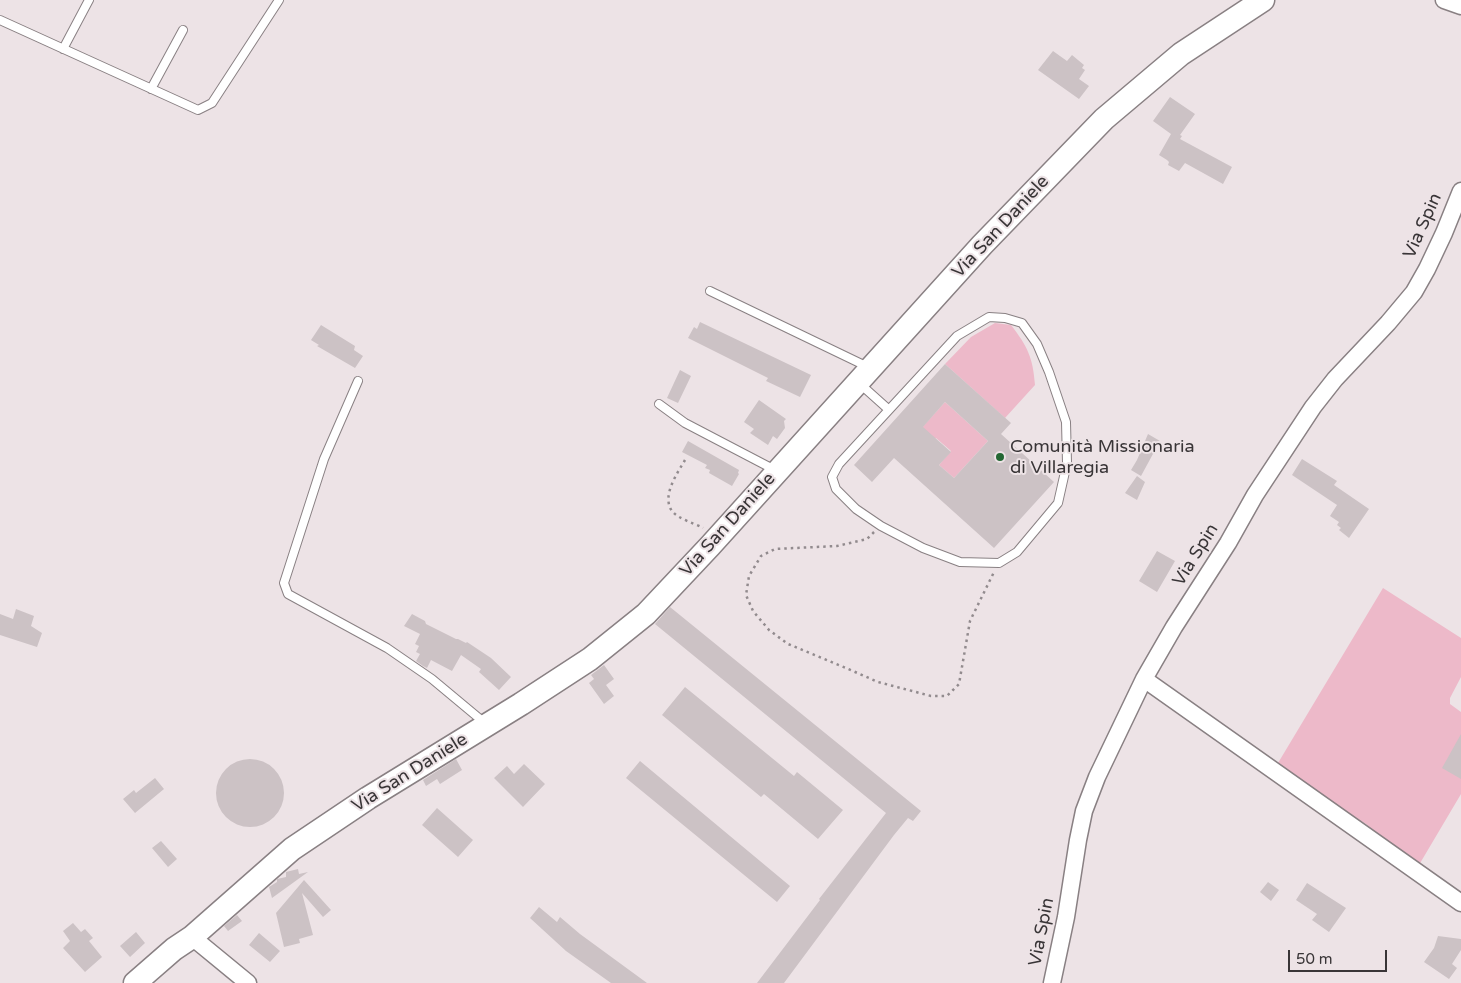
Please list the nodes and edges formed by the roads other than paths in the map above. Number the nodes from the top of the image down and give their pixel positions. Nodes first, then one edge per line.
1 (89, 0) edge
2 (279, 0) edge
3 (1263, 0) edge
4 (1444, 0) edge
5 (1461, 6) edge
6 (0, 20) edge
7 (183, 30) dead end
8 (63, 48) junction
9 (151, 89) junction
10 (1461, 190) edge
11 (710, 291) dead end
12 (864, 375) junction
13 (358, 381) dead end
14 (659, 404) dead end
15 (888, 409) junction
16 (777, 471) junction
17 (1144, 678) junction
18 (487, 725) junction
19 (1461, 903) edge
20 (192, 937) junction
21 (135, 983) edge
22 (248, 983) edge
23 (1052, 983) edge

1 - 8 lane
2 - 9 lane
3 - 12 street, Via San Daniele
4 - 5 street
6 - 8 lane
7 - 9 lane
8 - 9 lane
10 - 17 street, Via Spin
11 - 12 lane
12 - 15 lane
12 - 16 street, Via San Daniele
13 - 18 lane
14 - 16 lane
15 - 15 lane
16 - 18 street, Via San Daniele
17 - 19 street
17 - 23 street, Via Spin
18 - 20 street, Via San Daniele
20 - 21 street, Via San Daniele
20 - 22 street

